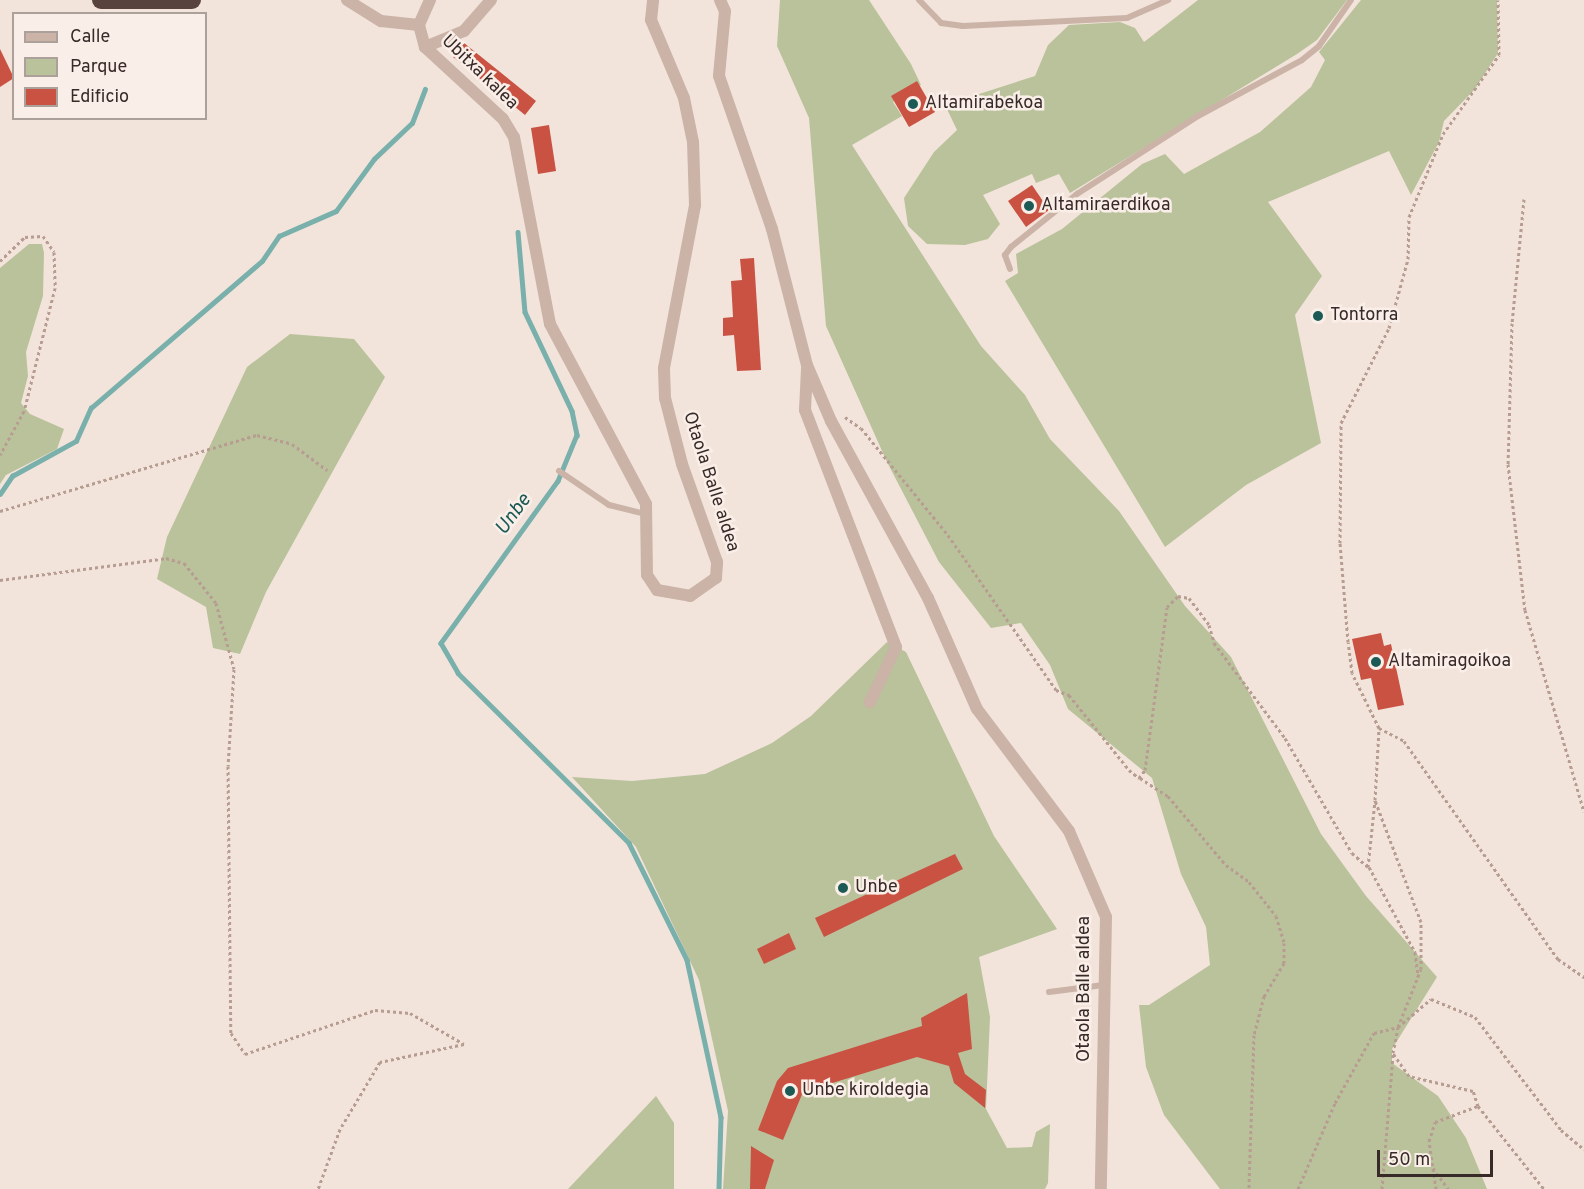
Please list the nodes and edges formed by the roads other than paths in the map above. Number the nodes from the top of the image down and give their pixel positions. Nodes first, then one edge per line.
1 (101, 0) edge
2 (192, 0) edge
3 (347, 0) edge
4 (430, 0) edge
5 (491, 0) edge
6 (653, 0) edge
7 (720, 0) edge
8 (919, 0) edge
9 (1168, 0) edge
10 (1351, 0) edge
11 (419, 25) junction
12 (425, 47) junction
13 (514, 137) joint
14 (1011, 269) dead end
15 (807, 365) junction
16 (560, 471) dead end
17 (646, 513) junction
18 (870, 702) dead end
19 (1105, 984) junction
20 (1049, 992) dead end
21 (1101, 1189) edge

1 - 2 highway
3 - 11 street
4 - 11 street
5 - 12 street
6 - 17 street, Otaola Balle aldea
7 - 15 street, Otaola Balle aldea
8 - 9 lane
10 - 14 lane
11 - 12 street, Ubitxa kalea
12 - 13 street, Ubitxa kalea
13 - 17 street, Otaola Balle aldea
15 - 18 street, Otaola Balle aldea
15 - 19 street, Otaola Balle aldea
16 - 17 lane
19 - 20 lane
19 - 21 street, Otaola Balle aldea

